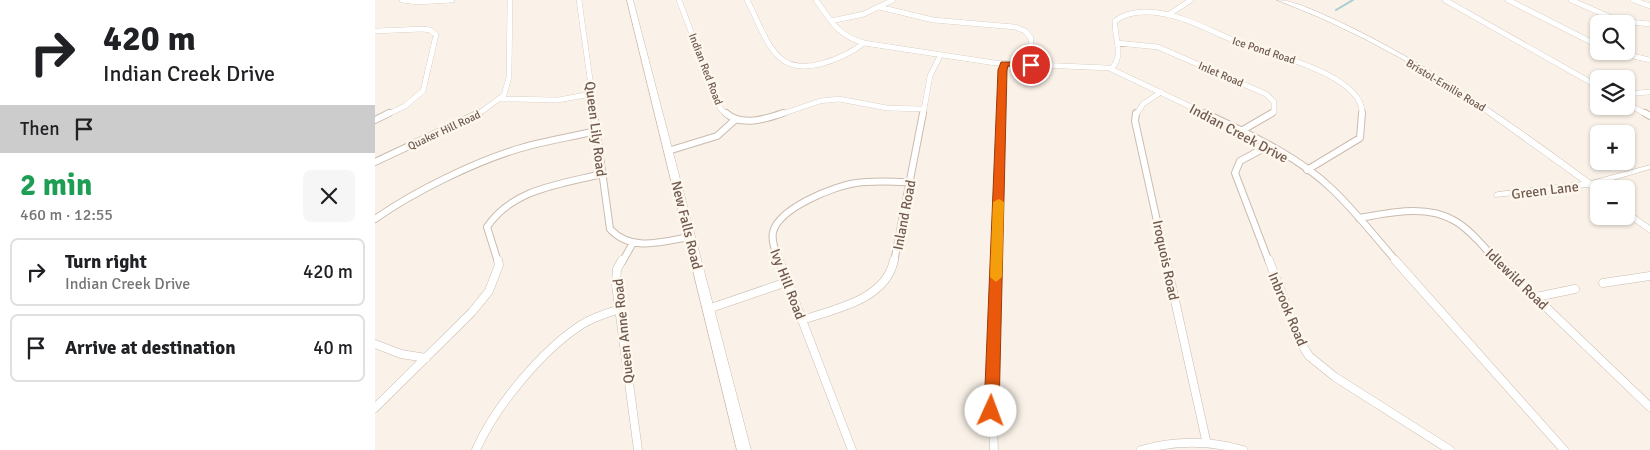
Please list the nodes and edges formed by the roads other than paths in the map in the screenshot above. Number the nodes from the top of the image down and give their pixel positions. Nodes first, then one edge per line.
1 (402, 0) edge
2 (452, 0) edge
3 (510, 0) edge
4 (579, 0) edge
5 (630, 0) edge
6 (679, 0) edge
7 (747, 0) edge
8 (816, 0) edge
9 (893, 0) edge
10 (1191, 0) edge
11 (1280, 0) edge
12 (1445, 0) edge
13 (1509, 0) edge
14 (1571, 0) edge
15 (1633, 0) edge
16 (1650, 6) edge
17 (879, 7) junction
18 (1168, 15) junction
19 (831, 21) junction
20 (1650, 24) edge
21 (375, 31) edge
22 (1590, 41) edge
23 (865, 43) junction
24 (1117, 43) junction
25 (940, 56) junction
26 (1635, 56) edge
27 (1650, 60) edge
28 (1004, 64) junction
29 (1031, 65) junction
30 (1111, 69) junction
31 (1590, 82) edge
32 (1161, 92) junction
33 (1650, 92) edge
34 (1635, 93) edge
35 (591, 94) junction
36 (501, 99) junction
37 (1635, 108) edge
38 (924, 109) junction
39 (1650, 116) edge
40 (736, 119) junction
41 (375, 120) edge
42 (596, 130) junction
43 (1241, 132) junction
44 (1268, 146) junction
45 (668, 151) junction
46 (375, 162) edge
47 (1650, 167) edge
48 (1307, 170) junction
49 (602, 174) junction
50 (910, 182) junction
51 (1589, 184) junction
52 (1498, 195) dead end
53 (1359, 218) junction
54 (375, 219) edge
55 (1635, 219) edge
56 (1650, 230) edge
57 (689, 237) junction
58 (633, 243) junction
59 (1650, 276) edge
60 (787, 282) junction
61 (1603, 283) dead end
62 (1575, 289) dead end
63 (1535, 297) junction
64 (620, 308) junction
65 (708, 309) junction
66 (802, 320) junction
67 (375, 344) edge
68 (426, 358) junction
69 (1650, 407) edge
70 (375, 408) edge
71 (1206, 440) junction
72 (477, 450) edge
73 (638, 450) edge
74 (744, 450) edge
75 (852, 450) edge
76 (994, 450) edge
77 (1141, 450) edge
78 (1243, 450) edge
79 (1450, 450) edge
80 (1564, 450) edge

1 - 2 street
3 - 36 street
4 - 35 street, Queen Lily Road
5 - 45 main road, New Falls Road
6 - 40 street, Indian Red Road
7 - 23 street
8 - 19 street, Indian Creek Drive
9 - 17 street
10 - 18 street
11 - 51 street, Bristol-Emilie Road
12 - 31 street
13 - 22 street
14 - 20 street
15 - 16 street
17 - 19 street
17 - 29 street
18 - 24 street, Ice Pond Road
18 - 48 street, Ice Pond Road
19 - 23 street, Indian Creek Drive
21 - 41 street
23 - 25 street, Indian Creek Drive
24 - 30 street, Ice Pond Road
24 - 43 street, Inlet Road
25 - 28 street, Indian Creek Drive
25 - 38 street, Inland Road
26 - 27 street
28 - 29 street, Indian Creek Drive
28 - 76 street
29 - 30 street, Indian Creek Drive
30 - 32 street, Indian Creek Drive
32 - 43 street, Indian Creek Drive
32 - 71 street, Iroquois Road
33 - 34 street
35 - 36 street
35 - 42 street, Queen Lily Road
36 - 46 street, Quaker Hill Road
37 - 39 street
38 - 40 street, Indian Red Road
38 - 50 street, Inland Road
40 - 45 street
42 - 49 street, Queen Lily Road
42 - 54 street
43 - 44 street, Indian Creek Drive
44 - 48 street, Indian Creek Drive
44 - 79 street, Inbrook Road
45 - 57 main road, New Falls Road
47 - 51 street, Green Lane
48 - 53 street, Indian Creek Drive
49 - 58 street, Queen Lily Road
49 - 68 street
50 - 60 street, Ivy Hill Road
50 - 66 street, Inland Road
51 - 52 street, Green Lane
53 - 63 street, Idlewild Road
53 - 80 street, Indian Creek Drive
55 - 56 street
57 - 58 street
57 - 65 main road, New Falls Road
58 - 64 street, Queen Anne Road
59 - 61 street
60 - 65 street
60 - 66 street, Ivy Hill Road
62 - 63 street
63 - 69 street, Idlewild Road
64 - 72 street
64 - 73 street, Queen Anne Road
65 - 74 main road, New Falls Road
66 - 75 street, Ivy Hill Road
67 - 68 street
68 - 70 street
71 - 77 street
71 - 78 street

